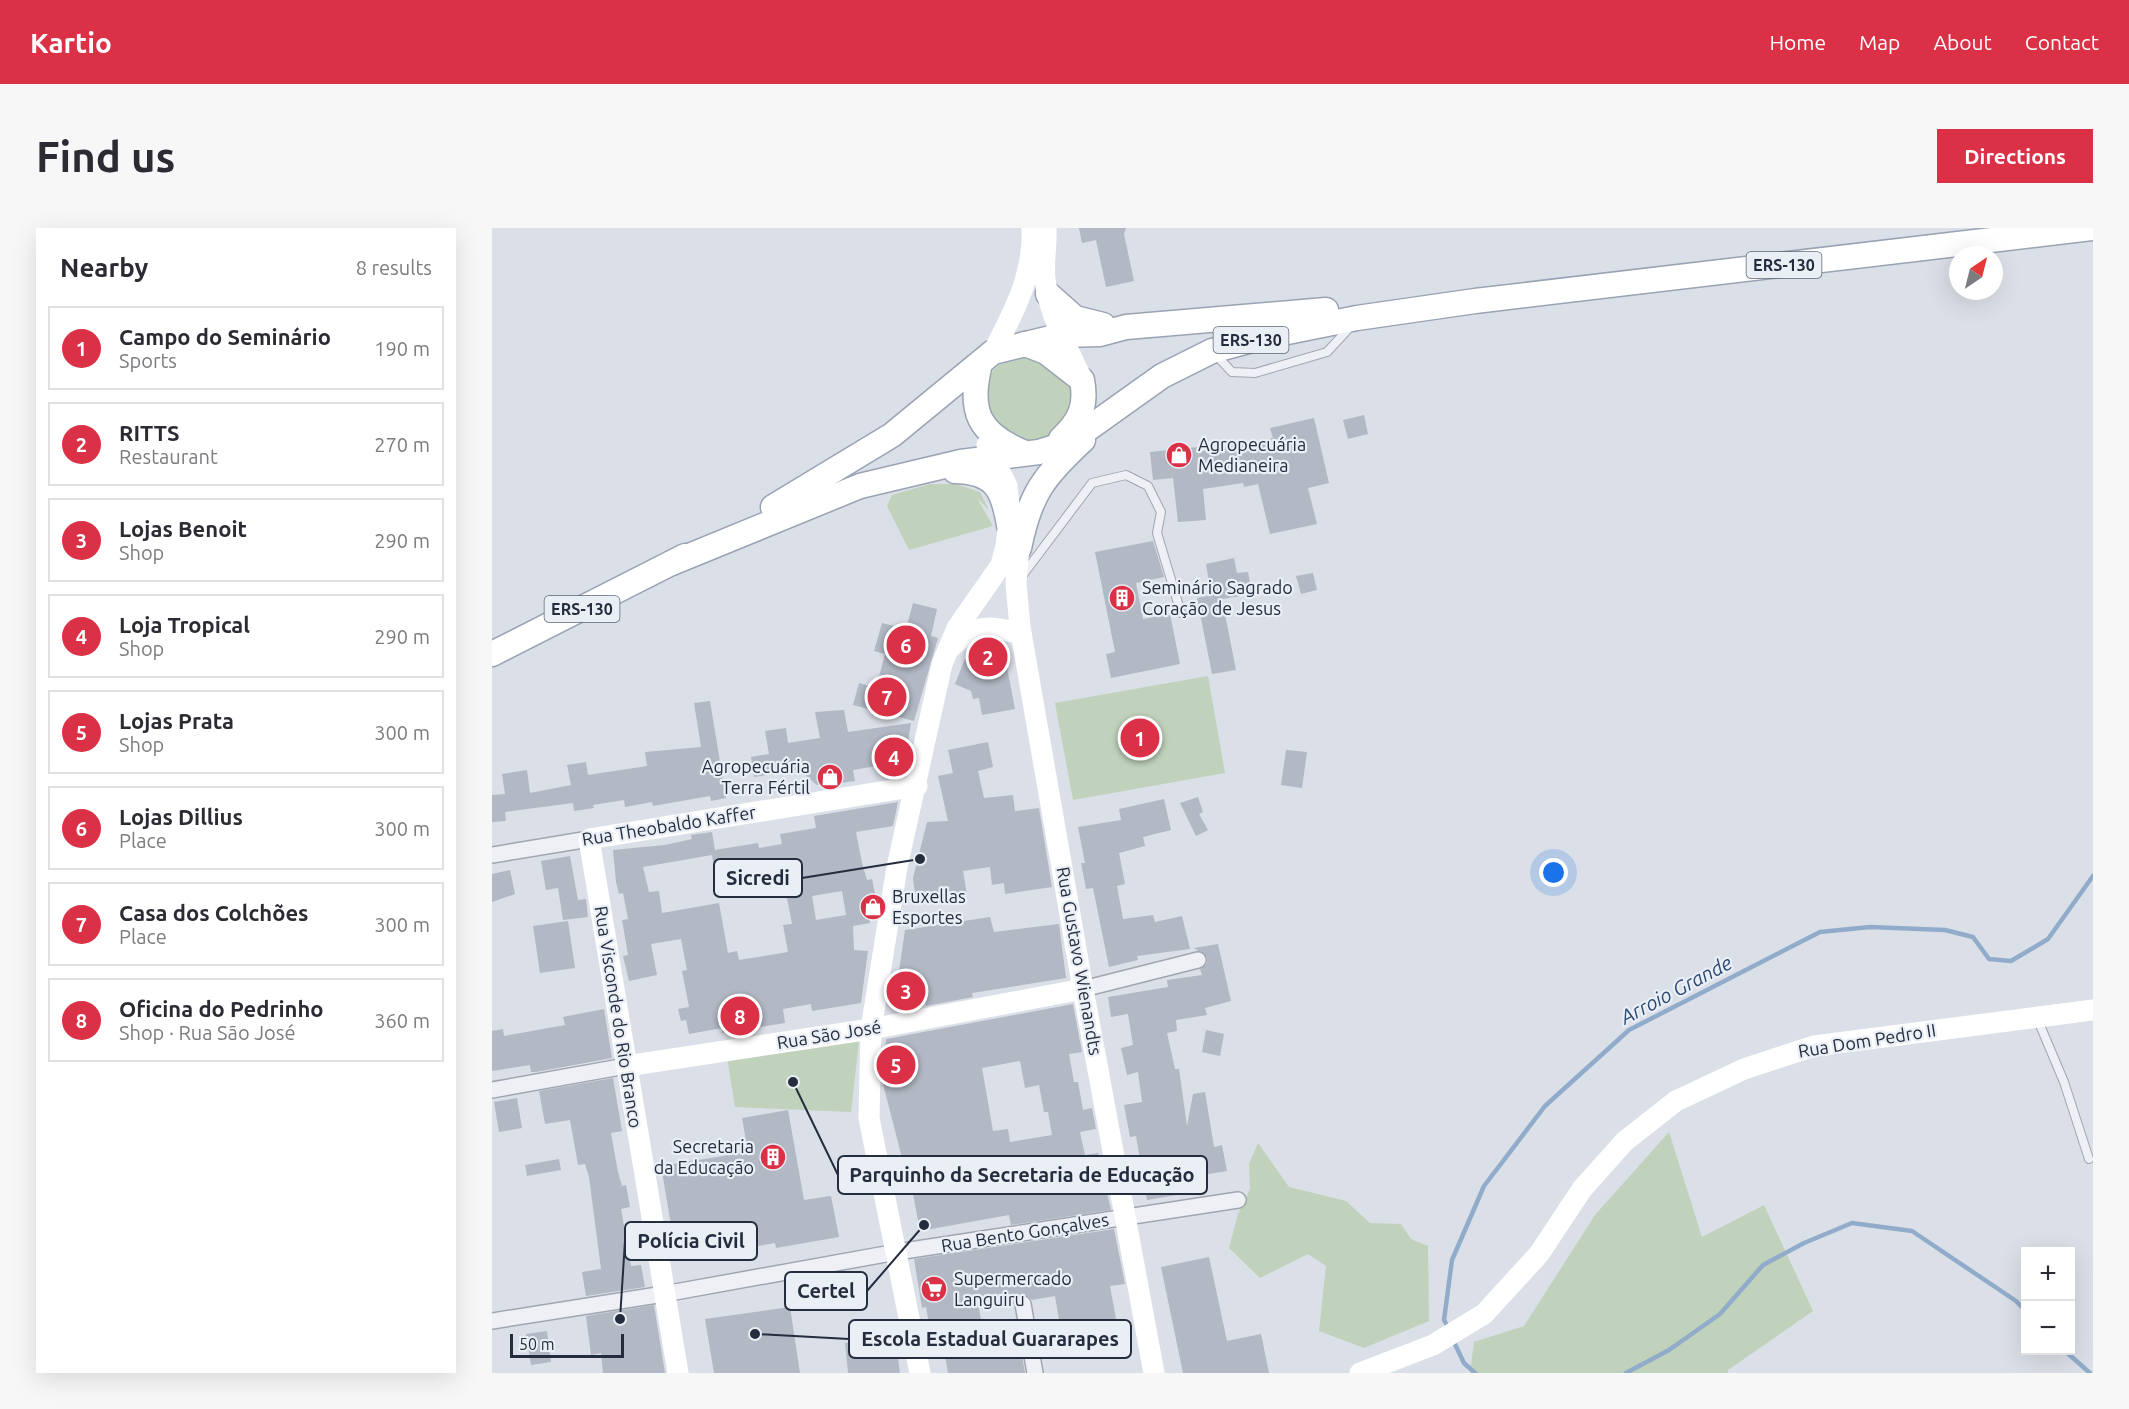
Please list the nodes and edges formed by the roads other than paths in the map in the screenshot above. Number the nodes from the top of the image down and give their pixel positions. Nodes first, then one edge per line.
1 (1046, 228) edge
2 (1058, 228) edge
3 (2093, 228) edge
4 (1036, 243) edge
5 (1048, 294) junction
6 (1475, 301) junction
7 (1357, 318) junction
8 (1126, 327) junction
9 (1063, 335) junction
10 (1025, 344) junction
11 (1212, 351) junction
12 (986, 358) junction
13 (1082, 380) junction
14 (1128, 398) junction
15 (975, 412) junction
16 (1053, 447) junction
17 (1025, 453) junction
18 (995, 460) junction
19 (920, 471) junction
20 (1011, 540) junction
21 (672, 563) junction
22 (1016, 584) junction
23 (1181, 613) dead end
24 (1022, 634) junction
25 (948, 650) junction
26 (492, 654) edge
27 (917, 786) junction
28 (589, 839) junction
29 (492, 855) edge
30 (1198, 960) dead end
31 (1083, 989) junction
32 (2093, 1010) edge
33 (2037, 1016) junction
34 (871, 1029) junction
35 (626, 1065) junction
36 (492, 1090) edge
37 (2090, 1159) dead end
38 (1238, 1200) dead end
39 (1125, 1217) junction
40 (897, 1252) junction
41 (664, 1294) junction
42 (1023, 1304) dead end
43 (492, 1321) edge
44 (678, 1373) edge
45 (920, 1373) edge
46 (1035, 1373) edge
47 (1154, 1373) edge
48 (1360, 1373) edge

1 - 4 main road
2 - 4 main road
3 - 6 main road, ERS-130
4 - 5 main road
4 - 12 main road
5 - 8 main road
5 - 9 main road
6 - 7 main road, ERS-130
6 - 8 main road, ERS-130
7 - 11 main road, ERS-130
7 - 11 lane
8 - 9 main road, ERS-130
9 - 10 main road, ERS-130
9 - 13 main road
10 - 12 main road, ERS-130
10 - 13 main road
11 - 14 main road, ERS-130
12 - 15 main road
12 - 21 main road, ERS-130
13 - 16 main road
14 - 16 main road, ERS-130
14 - 20 main road
15 - 17 main road
15 - 18 main road
16 - 17 main road, ERS-130
16 - 20 main road
17 - 18 main road, ERS-130
18 - 19 main road, ERS-130
18 - 20 main road
19 - 20 main road
19 - 21 main road, ERS-130
20 - 22 main road, Rua Gustavo Wienandts
20 - 25 main road
21 - 26 main road, ERS-130
22 - 23 lane
22 - 24 main road, Rua Gustavo Wienandts
24 - 25 main road
24 - 31 main road, Rua Gustavo Wienandts
25 - 27 main road
27 - 28 main road, Rua Theobaldo Kaffer
27 - 34 main road
28 - 29 street, Rua Theobaldo Kaffer
28 - 35 main road, Rua Visconde do Rio Branco
30 - 31 street, Rua São José
31 - 34 main road, Rua São José
31 - 39 main road, Rua Gustavo Wienandts
32 - 33 main road, Rua Dom Pedro II
33 - 37 lane
33 - 48 main road, Rua Dom Pedro II
34 - 35 main road, Rua São José
34 - 40 main road
35 - 36 street, Rua São José
35 - 41 main road, Rua Visconde do Rio Branco
38 - 39 street, Rua Bento Gonçalves
39 - 40 street, Rua Bento Gonçalves
39 - 47 main road, Rua Gustavo Wienandts
40 - 41 street, Rua Bento Gonçalves
40 - 45 main road
41 - 43 street, Rua Bento Gonçalves
41 - 44 main road, Rua Visconde do Rio Branco
42 - 46 street

